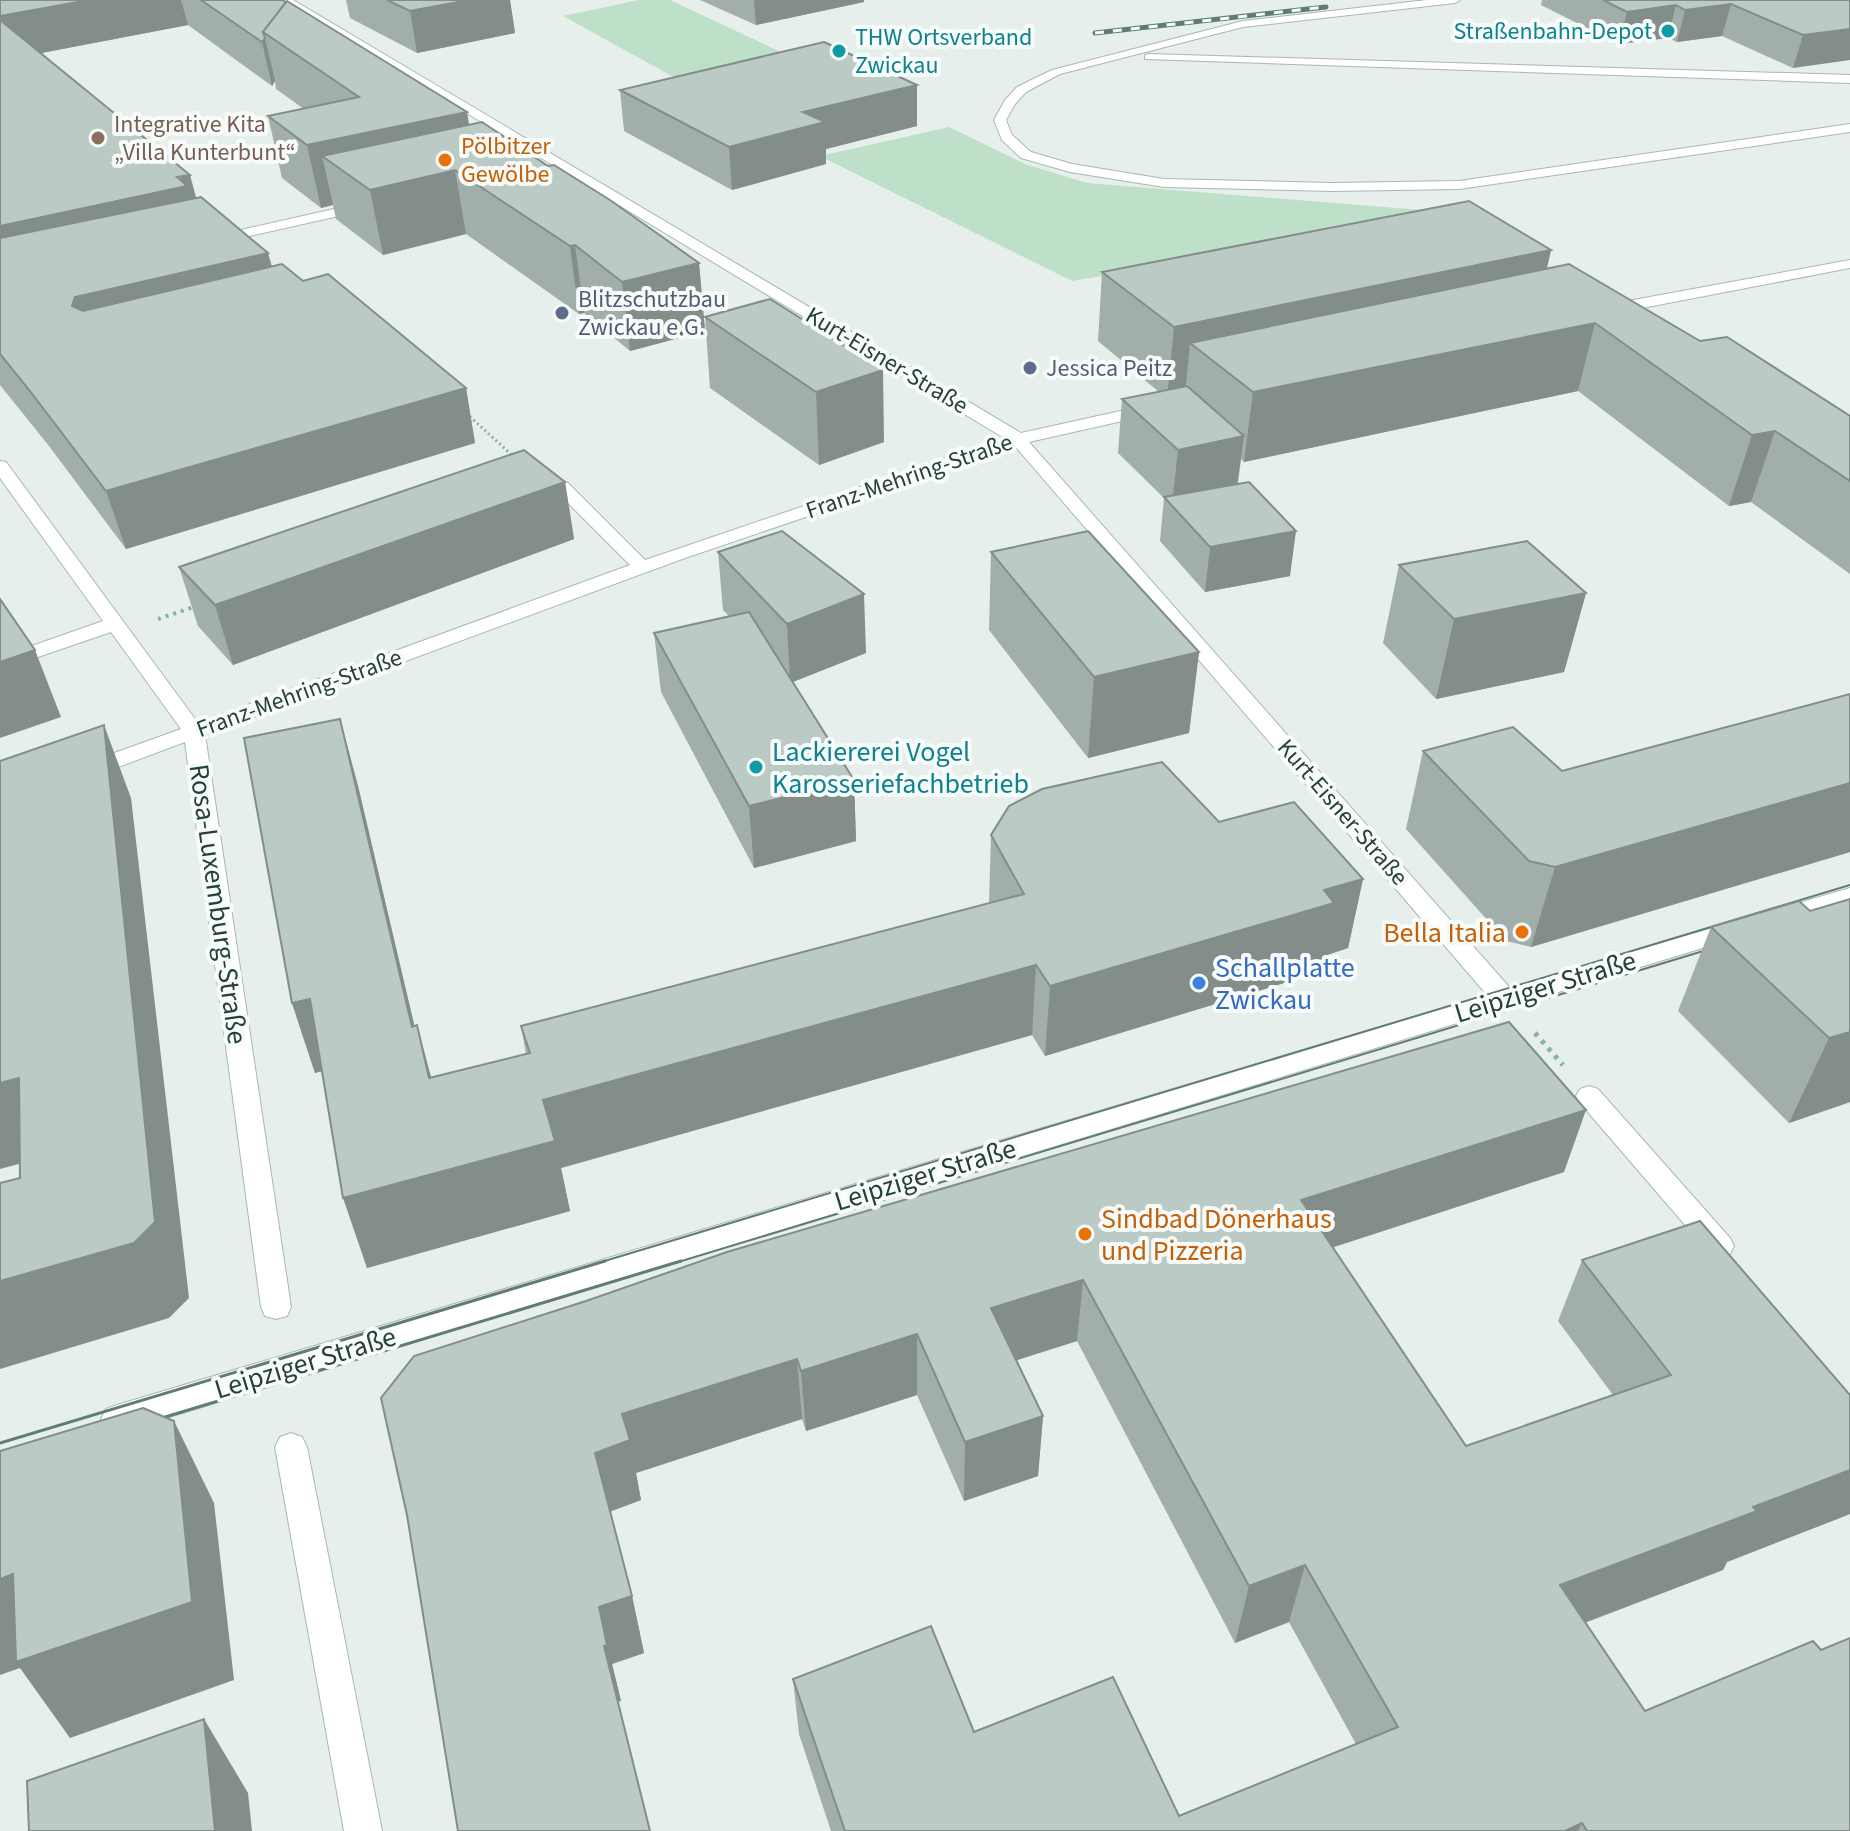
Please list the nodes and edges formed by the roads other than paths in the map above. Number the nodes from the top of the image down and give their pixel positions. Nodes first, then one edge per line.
1 (285, 0) edge
2 (1455, 0) edge
3 (1122, 57) junction
4 (1850, 79) edge
5 (1850, 128) edge
6 (376, 203) edge
7 (196, 244) edge
8 (1850, 264) edge
9 (1620, 307) junction
10 (1589, 313) edge
11 (1645, 323) edge
12 (1172, 405) edge
13 (1018, 439) junction
14 (0, 466) edge
15 (516, 501) edge
16 (643, 568) junction
17 (117, 628) junction
18 (0, 664) edge
19 (194, 732) junction
20 (75, 775) edge
21 (1850, 896) edge
22 (1504, 998) junction
23 (1589, 1096) road end
24 (1735, 1264) edge
25 (276, 1307) dead end
26 (89, 1427) edge
27 (291, 1447) dead end
28 (363, 1831) edge

1 - 13 street, Kurt-Eisner-Straße
2 - 3 street
3 - 4 street
3 - 5 street
6 - 7 street
8 - 9 street
9 - 10 street
9 - 11 street
12 - 13 street, Franz-Mehring-Straße
13 - 16 street, Franz-Mehring-Straße
13 - 22 street, Kurt-Eisner-Straße
14 - 17 street, Rosa-Luxemburg-Straße
15 - 16 street
16 - 19 street, Franz-Mehring-Straße
17 - 18 street
17 - 19 street, Rosa-Luxemburg-Straße
19 - 20 street, Franz-Mehring-Straße
19 - 25 street, Rosa-Luxemburg-Straße
21 - 22 street, Leipziger Straße
22 - 26 street, Leipziger Straße
23 - 24 street
27 - 28 street

